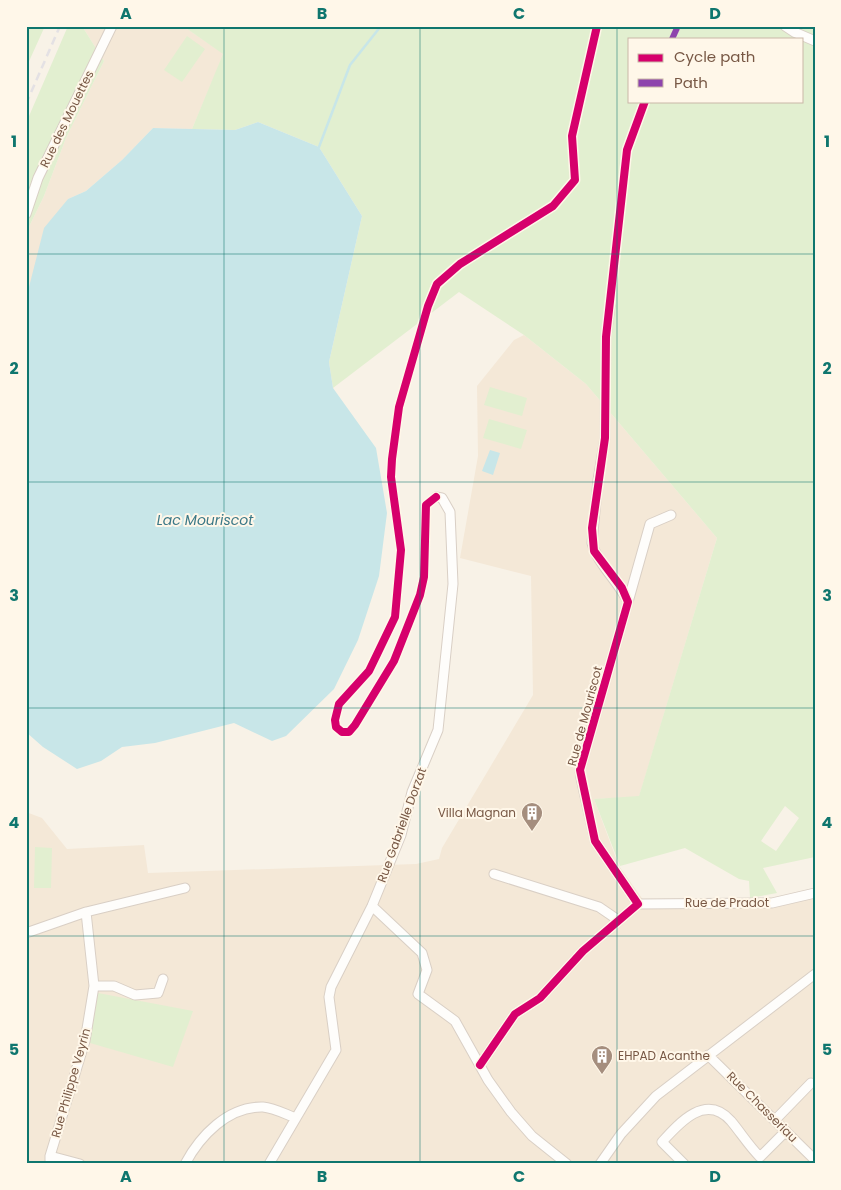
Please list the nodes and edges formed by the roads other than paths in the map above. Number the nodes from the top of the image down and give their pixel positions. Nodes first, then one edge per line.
1 (112, 26) edge
2 (785, 26) edge
3 (815, 40) edge
4 (26, 214) edge
5 (610, 306) dead end
6 (436, 497) dead end
7 (671, 516) dead end
8 (628, 602) junction
9 (494, 874) dead end
10 (185, 888) dead end
11 (815, 893) edge
12 (638, 904) junction
13 (372, 906) junction
14 (86, 912) junction
15 (618, 920) junction
16 (26, 933) edge
17 (815, 974) edge
18 (163, 979) dead end
19 (94, 986) junction
20 (708, 1055) junction
21 (480, 1065) junction
22 (811, 1084) dead end
23 (296, 1118) junction
24 (775, 1120) junction
25 (786, 1131) junction
26 (50, 1160) edge
27 (815, 1160) edge
28 (80, 1164) edge
29 (185, 1164) edge
30 (269, 1164) edge
31 (567, 1164) edge
32 (600, 1164) edge
33 (684, 1164) edge

1 - 4 street, Rue des Mouettes
2 - 3 street
5 - 8 street
6 - 13 street, Rue Gabrielle Dorzat
7 - 8 street, Rue de Mouriscot
8 - 12 street, Rue de Mouriscot
9 - 15 street
10 - 14 street
11 - 12 street, Rue de Pradot
12 - 15 street
13 - 21 street
13 - 23 street, Rue Gabrielle Dorzat
14 - 16 street
14 - 19 street, Rue Philippe Veyrin
15 - 21 street
17 - 20 street
18 - 19 street
19 - 26 street, Rue Philippe Veyrin
20 - 24 street, Rue Chasseriau
20 - 32 street
21 - 31 street
22 - 24 street
23 - 29 street
23 - 30 street, Rue Gabrielle Dorzat
24 - 25 street, Rue Chasseriau
25 - 27 street, Rue Chasseriau
25 - 33 street
26 - 28 street

